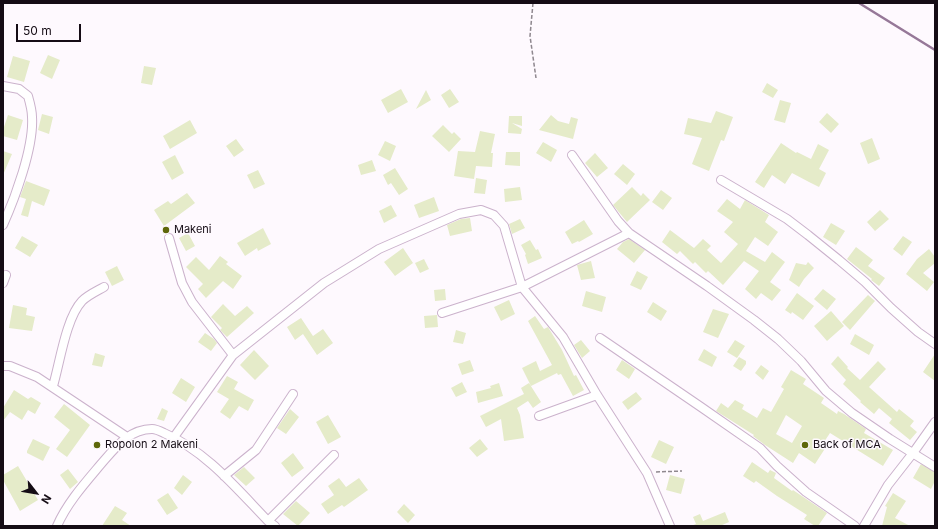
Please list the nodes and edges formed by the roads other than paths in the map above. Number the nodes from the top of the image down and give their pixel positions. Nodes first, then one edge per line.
1 (3, 86) edge
2 (572, 156) dead end
3 (721, 180) dead end
4 (3, 225) edge
5 (629, 233) junction
6 (169, 238) dead end
7 (104, 287) dead end
8 (522, 287) junction
9 (442, 313) dead end
10 (600, 338) dead end
11 (935, 344) edge
12 (234, 355) junction
13 (3, 366) edge
14 (53, 386) junction
15 (293, 394) dead end
16 (597, 395) junction
17 (539, 416) dead end
18 (935, 422) edge
19 (127, 437) junction
20 (174, 437) junction
21 (913, 454) junction
22 (334, 455) dead end
23 (935, 467) edge
24 (224, 476) junction
25 (268, 521) junction
26 (57, 526) edge
27 (276, 526) edge
28 (670, 526) edge
29 (855, 526) edge
30 (864, 526) edge

1 - 4 street
2 - 5 street
3 - 11 street
5 - 8 street
5 - 21 street
6 - 12 street
7 - 14 street
8 - 9 street
8 - 12 street
8 - 16 street
10 - 29 street
12 - 20 street
13 - 14 street
14 - 19 street
15 - 24 street
16 - 17 street
16 - 28 street
18 - 21 street
19 - 20 street
19 - 26 street
20 - 24 street
21 - 23 street
21 - 30 street
22 - 25 street
24 - 25 street
25 - 27 street

